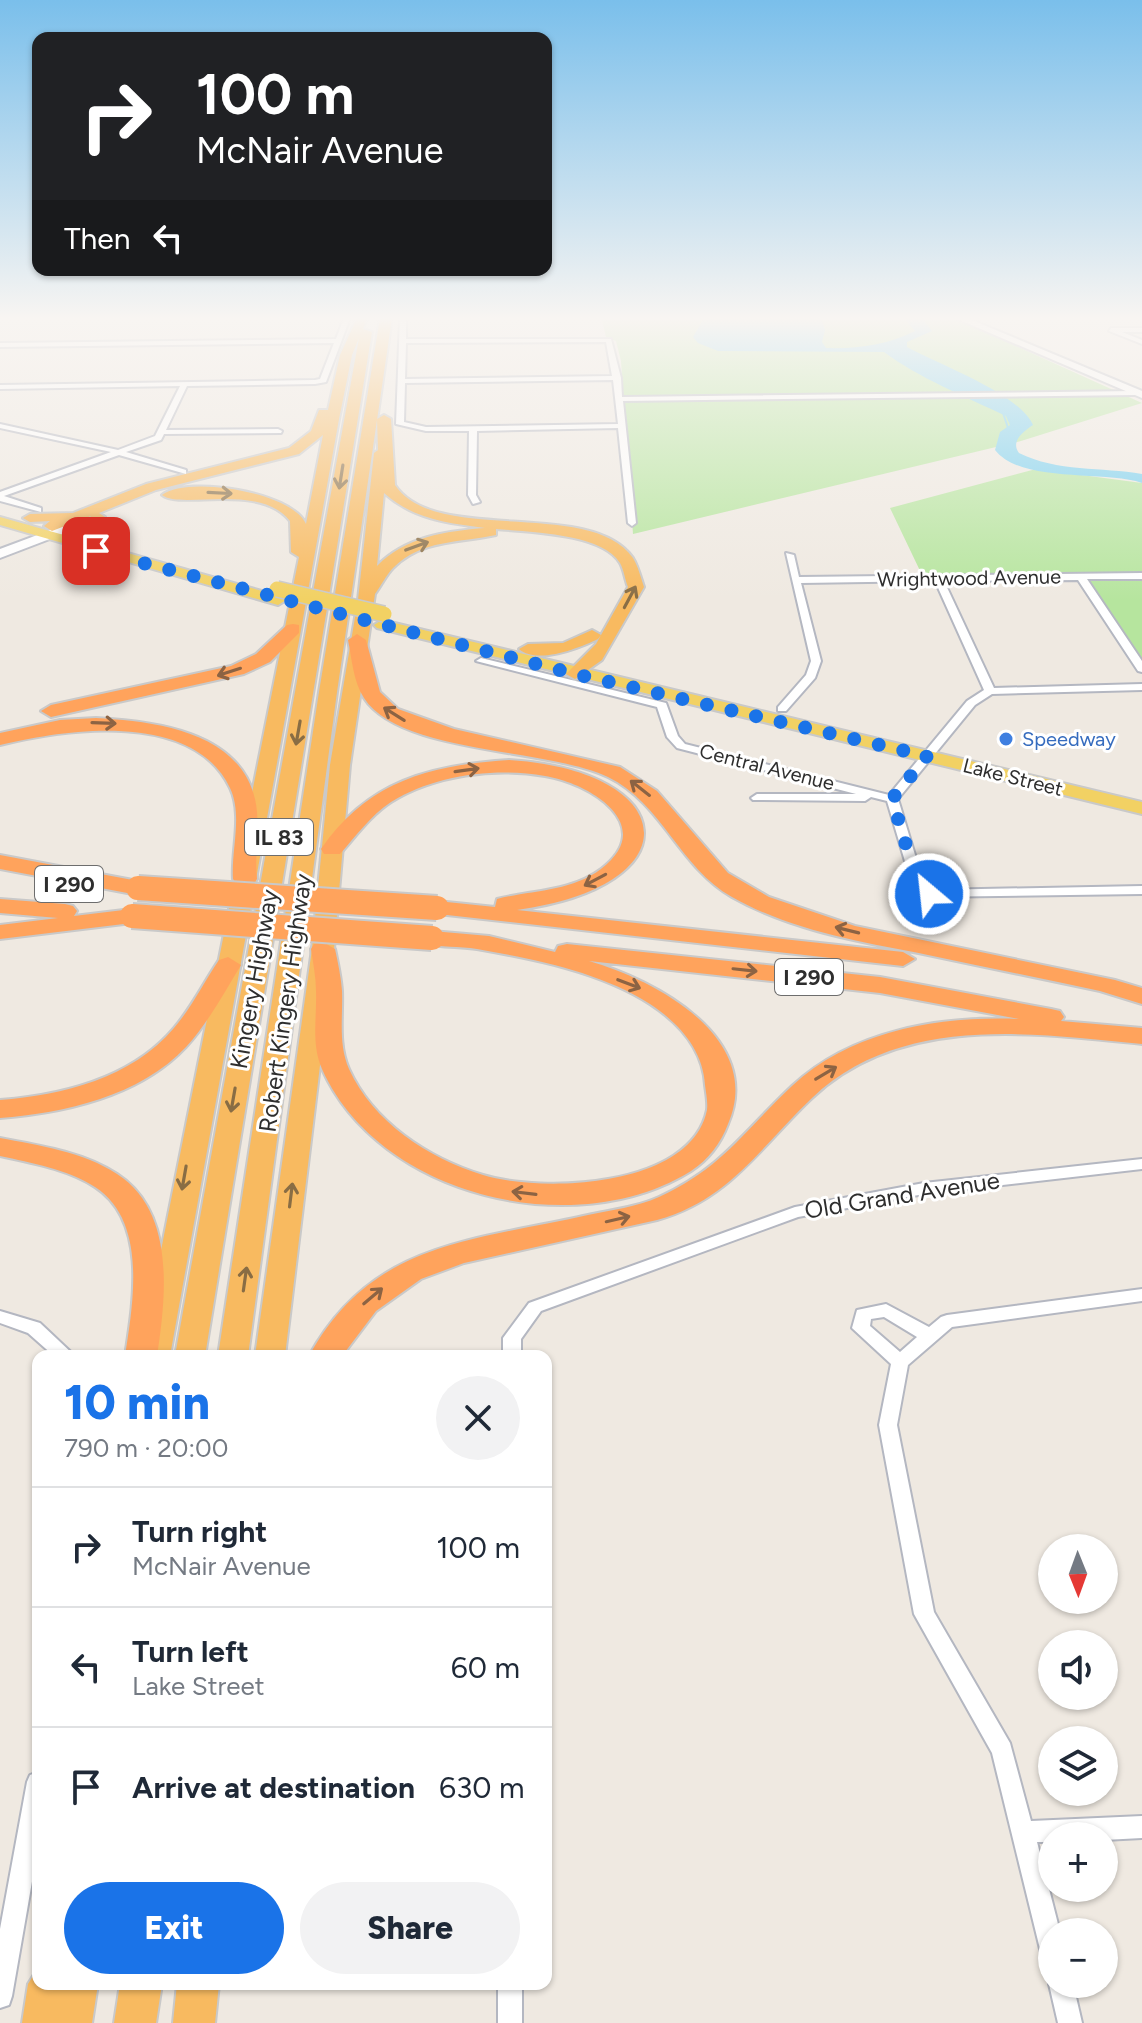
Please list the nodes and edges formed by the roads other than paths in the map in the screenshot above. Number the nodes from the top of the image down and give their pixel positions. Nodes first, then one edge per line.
1 (172, 412) edge
2 (324, 412) edge
3 (334, 412) edge
4 (368, 412) edge
5 (371, 412) edge
6 (384, 412) edge
7 (400, 412) edge
8 (622, 412) edge
9 (384, 419) junction
10 (0, 426) edge
11 (622, 426) junction
12 (473, 428) junction
13 (278, 431) dead end
14 (163, 432) junction
15 (122, 453) junction
16 (183, 472) dead end
17 (0, 496) edge
18 (476, 502) dead end
19 (0, 508) edge
20 (80, 514) junction
21 (98, 517) junction
22 (0, 523) edge
23 (632, 523) dead end
24 (44, 526) junction
25 (105, 542) junction
26 (2, 548) edge
27 (789, 555) dead end
28 (1142, 576) edge
29 (1081, 577) junction
30 (938, 578) junction
31 (796, 580) junction
32 (302, 582) junction
33 (278, 594) junction
34 (366, 600) junction
35 (383, 619) junction
36 (293, 629) junction
37 (592, 635) junction
38 (357, 640) junction
39 (528, 649) junction
40 (481, 661) dead end
41 (582, 666) junction
42 (1142, 669) edge
43 (1142, 687) edge
44 (990, 691) junction
45 (782, 709) junction
46 (0, 723) edge
47 (0, 739) edge
48 (932, 750) junction
49 (1142, 794) edge
50 (757, 798) dead end
51 (888, 798) junction
52 (1142, 808) edge
53 (332, 849) junction
54 (0, 862) edge
55 (245, 879) junction
56 (0, 880) edge
57 (138, 888) junction
58 (1142, 890) edge
59 (0, 906) edge
60 (437, 908) junction
61 (132, 916) junction
62 (0, 932) edge
63 (473, 941) junction
64 (323, 949) junction
65 (228, 965) junction
66 (1142, 998) edge
67 (1142, 1035) edge
68 (0, 1109) edge
69 (0, 1147) edge
70 (1142, 1164) edge
71 (1142, 1295) edge
72 (0, 1317) edge
73 (930, 1336) junction
74 (59, 1350) edge
75 (142, 1350) edge
76 (156, 1350) edge
77 (191, 1350) edge
78 (234, 1350) edge
79 (271, 1350) edge
80 (329, 1350) edge
81 (512, 1350) edge
82 (900, 1362) junction
83 (32, 1816) edge
84 (1142, 1827) edge
85 (1023, 1832) junction
86 (1044, 1918) edge
87 (48, 1990) edge
88 (76, 1990) edge
89 (140, 1990) edge
90 (197, 1990) edge
91 (510, 1990) edge
92 (0, 1996) edge
93 (1064, 1998) edge
94 (43, 2023) edge
95 (71, 2023) edge
96 (135, 2023) edge
97 (194, 2023) edge
98 (510, 2023) edge
99 (1070, 2023) edge

1 - 14 street
2 - 20 highway
3 - 32 highway
4 -> 77 highway, Kingery Highway / IL 83
78 -> 5 highway, Robert Kingery Highway / IL 83
6 - 9 highway
7 - 12 street
8 - 11 street
9 - 34 highway
41 -> 9 highway
10 - 15 street
11 - 12 street
11 - 23 street
12 - 18 street
13 - 14 street
14 - 15 street
15 - 16 street
15 - 17 street
17 - 24 street
19 - 24 main road, Lake Street
20 - 24 highway
20 - 24 highway
21 - 24 highway
21 - 25 highway
21 -> 32 highway
22 - 24 main road, Lake Street
22 - 26 main road
24 - 25 main road, Lake Street
24 - 26 main road
24 - 33 main road, Lake Street
25 - 33 main road, Lake Street
27 - 31 street
28 - 29 street, Wrightwood Avenue
29 - 30 street, Wrightwood Avenue
29 - 42 street
30 - 31 street, Wrightwood Avenue
30 - 44 street
31 - 45 street
32 - 36 highway
33 - 35 main road, Lake Street
34 -> 37 highway
34 - 38 highway
35 - 39 main road, Lake Street
35 - 41 main road, Lake Street
36 -> 46 highway
36 - 55 highway
37 - 39 highway
37 - 41 highway
38 - 53 highway
66 -> 38 highway
39 - 41 main road, Lake Street
40 - 51 street, Central Avenue
41 - 45 main road, Lake Street
41 - 48 main road, Lake Street
43 - 44 street
44 - 48 street
45 - 48 main road, Lake Street
47 -> 55 highway
48 - 49 main road, Lake Street
48 - 51 street
48 - 52 main road, Lake Street
50 - 51 street
51 - 58 street
53 -> 60 highway
53 - 64 highway
54 - 57 highway
55 - 65 highway
56 - 57 highway, I 290
57 - 60 highway, I 290, bridge
59 - 61 highway, I 290
60 - 66 highway, I 290
61 - 62 highway
61 - 63 highway, I 290, bridge
63 -> 64 highway
63 -> 67 highway, I 290
79 -> 64 highway
65 - 68 highway
65 -> 76 highway
80 -> 67 highway
69 - 75 highway
70 - 81 street, Old Grand Avenue
71 - 73 street
72 - 74 street
73 - 82 street
73 - 82 street
82 - 85 street
83 - 92 street
84 - 85 street
85 - 86 street
87 - 94 highway
88 - 95 highway
89 - 96 highway
90 - 97 highway
91 - 98 street
93 - 99 street

